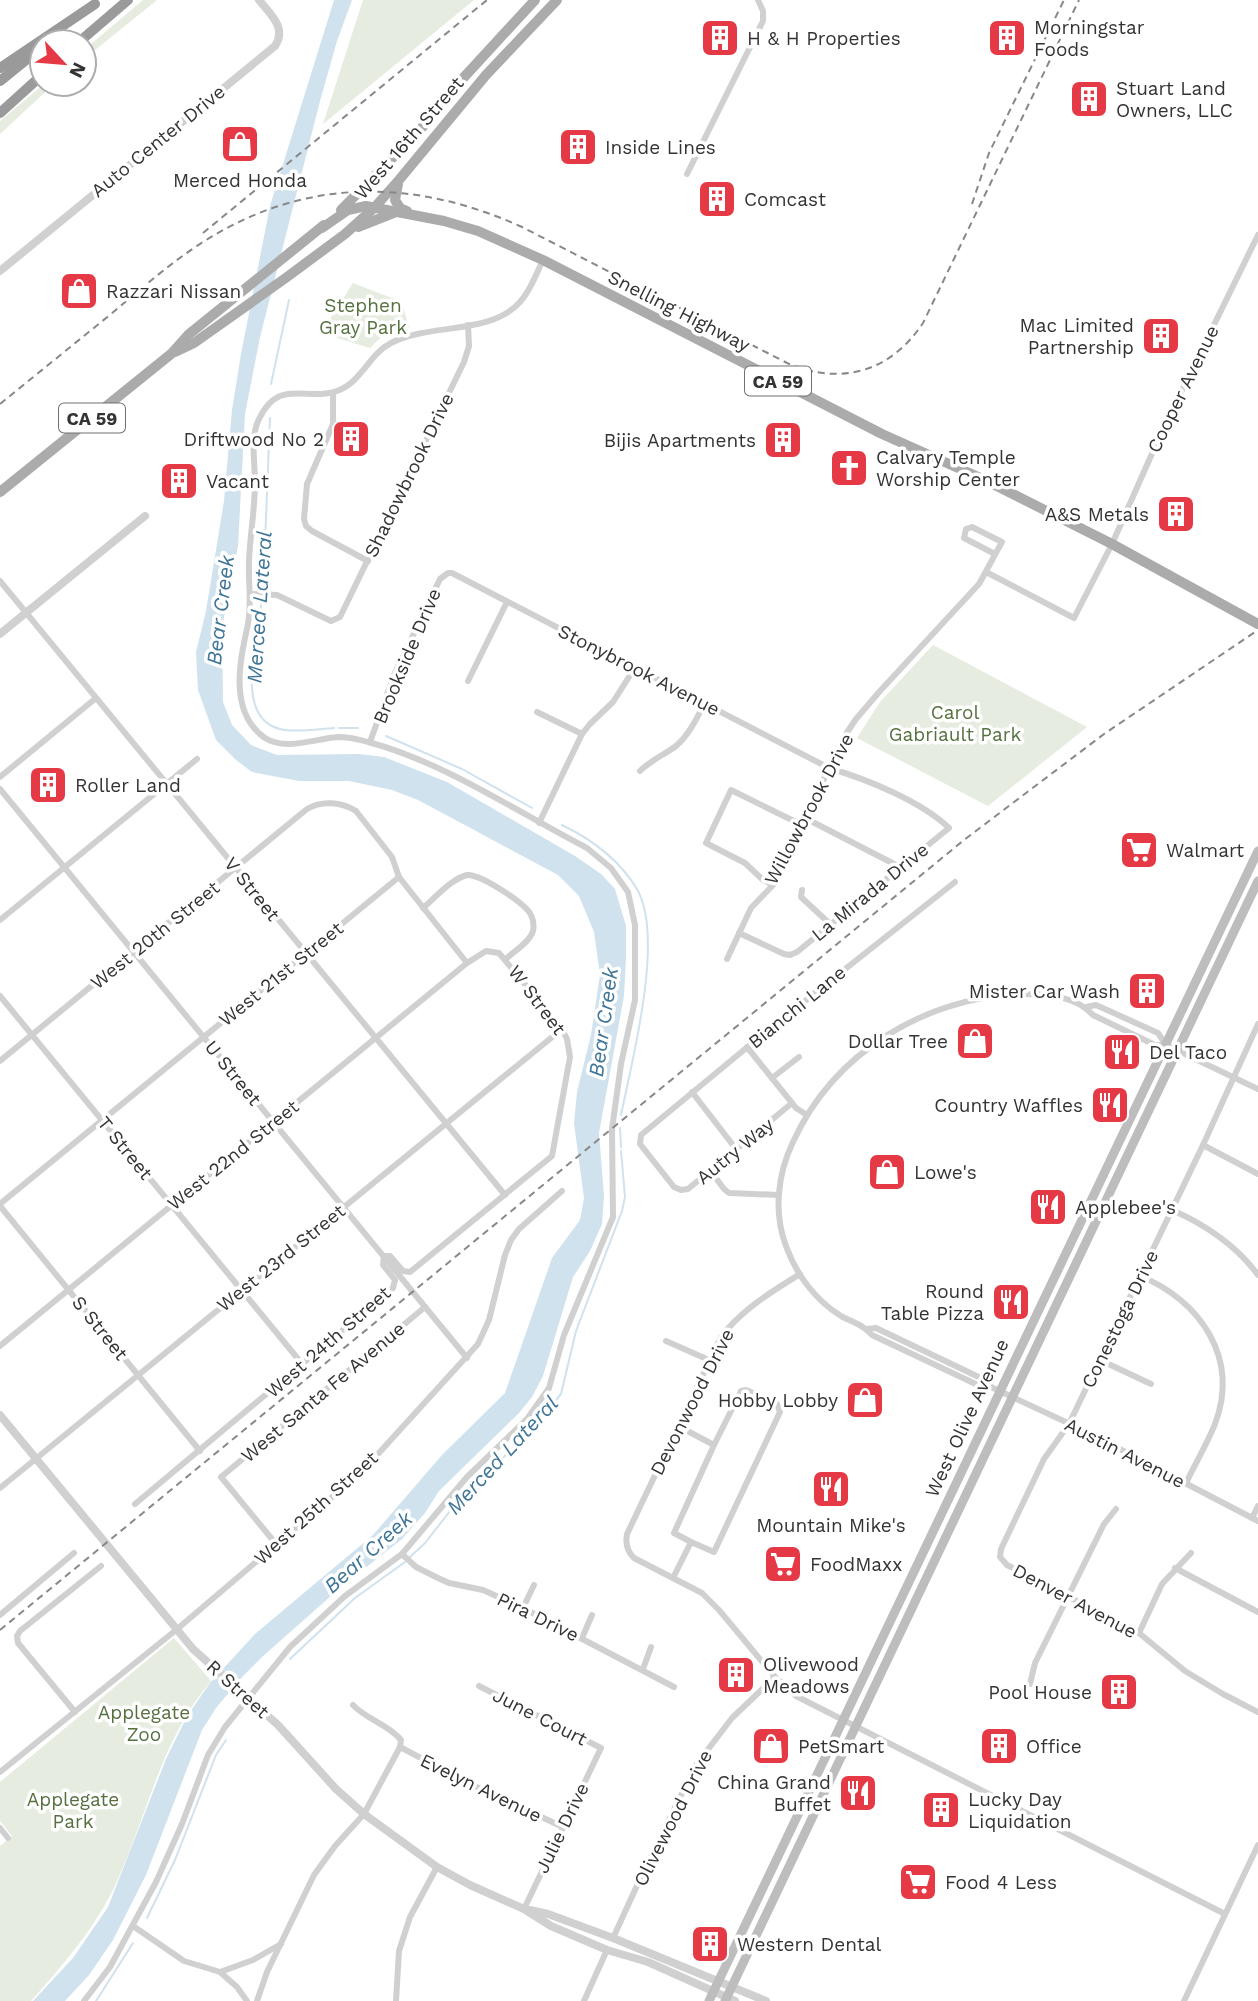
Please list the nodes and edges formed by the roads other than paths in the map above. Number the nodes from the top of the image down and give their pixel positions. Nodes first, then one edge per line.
1 (128, 0) edge
2 (259, 0) edge
3 (535, 0) edge
4 (556, 0) edge
5 (758, 0) edge
6 (97, 2) edge
7 (65, 28) edge
8 (95, 28) edge
9 (28, 58) edge
10 (0, 68) edge
11 (0, 81) edge
12 (28, 85) edge
13 (28, 87) edge
14 (0, 107) edge
15 (0, 113) edge
16 (420, 130) junction
17 (687, 174) dead end
18 (399, 180) junction
19 (371, 207) junction
20 (397, 212) junction
21 (421, 216) junction
22 (322, 228) junction
23 (345, 234) junction
24 (1258, 235) edge
25 (543, 260) junction
26 (0, 271) edge
27 (468, 325) junction
28 (171, 354) junction
29 (333, 393) junction
30 (0, 492) edge
31 (145, 516) dead end
32 (1112, 544) junction
33 (995, 554) junction
34 (369, 561) junction
35 (986, 572) junction
36 (448, 573) joint
37 (0, 581) edge
38 (256, 594) junction
39 (507, 602) junction
40 (1226, 607) junction
41 (26, 613) junction
42 (1258, 624) edge
43 (1258, 631) edge
44 (0, 634) edge
45 (634, 669) junction
46 (468, 681) dead end
47 (96, 698) junction
48 (704, 704) junction
49 (537, 712) dead end
50 (582, 734) junction
51 (370, 742) junction
52 (197, 759) dead end
53 (829, 768) junction
54 (640, 771) dead end
55 (0, 777) edge
56 (167, 784) junction
57 (0, 789) edge
58 (804, 822) junction
59 (539, 823) junction
60 (948, 828) joint
61 (1258, 851) edge
62 (1258, 864) edge
63 (900, 867) junction
64 (65, 868) junction
65 (236, 868) junction
66 (1258, 876) edge
67 (399, 877) junction
68 (1258, 881) edge
69 (955, 882) dead end
70 (773, 885) junction
71 (802, 891) dead end
72 (423, 908) junction
73 (0, 920) edge
74 (830, 924) junction
75 (739, 933) junction
76 (134, 952) junction
77 (306, 953) junction
78 (506, 959) junction
79 (727, 959) dead end
80 (467, 963) junction
81 (0, 996) edge
82 (1086, 1007) junction
83 (1258, 1024) edge
84 (562, 1029) junction
85 (32, 1035) junction
86 (204, 1037) junction
87 (375, 1038) junction
88 (1166, 1045) junction
89 (747, 1047) junction
90 (1178, 1051) junction
91 (799, 1057) dead end
92 (0, 1061) edge
93 (1234, 1077) junction
94 (772, 1078) junction
95 (1258, 1089) edge
96 (692, 1092) junction
97 (792, 1103) junction
98 (807, 1115) junction
99 (102, 1121) junction
100 (273, 1122) junction
101 (446, 1124) junction
102 (1203, 1145) junction
103 (736, 1149) junction
104 (552, 1156) joint
105 (710, 1170) junction
106 (1258, 1174) edge
107 (674, 1187) joint
108 (562, 1191) dead end
109 (505, 1195) junction
110 (779, 1195) junction
111 (0, 1205) edge
112 (172, 1205) junction
113 (343, 1207) junction
114 (1172, 1210) junction
115 (384, 1256) junction
116 (800, 1274) junction
117 (1258, 1275) edge
118 (1140, 1276) junction
119 (69, 1290) junction
120 (242, 1290) junction
121 (425, 1307) junction
122 (867, 1329) junction
123 (666, 1341) dead end
124 (0, 1346) edge
125 (923, 1354) junction
126 (467, 1358) junction
127 (709, 1360) junction
128 (1100, 1360) junction
129 (303, 1365) junction
130 (138, 1375) junction
131 (1151, 1384) dead end
132 (995, 1390) junction
133 (1012, 1397) junction
134 (0, 1415) edge
135 (1069, 1424) junction
136 (678, 1426) junction
137 (714, 1445) junction
138 (200, 1451) junction
139 (36, 1458) junction
140 (1186, 1483) junction
141 (0, 1488) edge
142 (135, 1504) dead end
143 (1258, 1506) edge
144 (1116, 1509) dead end
145 (1255, 1519) edge
146 (691, 1542) junction
147 (276, 1544) junction
148 (74, 1553) dead end
149 (1191, 1553) dead end
150 (1000, 1557) joint
151 (405, 1558) junction
152 (101, 1566) dead end
153 (1175, 1568) junction
154 (673, 1577) junction
155 (534, 1585) dead end
156 (1069, 1597) junction
157 (523, 1608) junction
158 (1258, 1612) edge
159 (0, 1615) edge
160 (592, 1615) dead end
161 (176, 1630) junction
162 (1139, 1633) junction
163 (582, 1638) junction
164 (652, 1647) dead end
165 (643, 1669) junction
166 (775, 1677) junction
167 (1030, 1685) dead end
168 (479, 1686) dead end
169 (674, 1687) dead end
170 (246, 1696) junction
171 (353, 1705) dead end
172 (75, 1712) junction
173 (1258, 1712) edge
174 (844, 1721) junction
175 (855, 1727) junction
176 (400, 1747) junction
177 (601, 1748) joint
178 (0, 1772) edge
179 (364, 1814) junction
180 (563, 1827) junction
181 (0, 1828) edge
182 (8, 1838) dead end
183 (1258, 1845) edge
184 (437, 1867) junction
185 (523, 1909) junction
186 (1225, 1914) junction
187 (132, 1926) junction
188 (557, 1929) junction
189 (613, 1938) junction
190 (283, 1943) junction
191 (607, 1950) junction
192 (647, 1953) junction
193 (220, 1972) junction
194 (716, 1987) junction
195 (732, 1988) junction
196 (729, 2000) edge
197 (84, 2001) edge
198 (247, 2001) edge
199 (257, 2001) edge
200 (396, 2001) edge
201 (584, 2001) edge
202 (709, 2001) edge
203 (766, 2001) edge
204 (1184, 2001) edge

1 - 8 highway
2 - 26 street, Auto Center Drive
3 - 16 main road, West 16th Street
4 - 18 main road, West 16th Street
5 - 17 street
6 - 7 highway
6 - 10 highway
9 - 11 highway
12 - 14 highway
13 - 15 highway
16 - 19 main road
16 - 22 main road, West 16th Street
18 - 19 main road, West 16th Street
18 - 21 main road
19 - 20 main road, Snelling Highway / CA 59
19 - 22 main road, CA 59
19 - 23 main road, West 16th Street
20 - 21 main road, Snelling Highway / CA 59
20 - 23 main road, CA 59
21 - 25 main road, Snelling Highway / CA 59
22 - 28 main road, West 16th Street / CA 59
23 - 28 main road, West 16th Street / CA 59
24 - 32 street, Cooper Avenue
25 - 27 street
25 - 32 main road, Snelling Highway / CA 59
27 - 29 street
27 - 34 street, Shadowbrook Drive
28 - 30 main road, West 16th Street / CA 59
29 - 34 street
29 - 38 street
31 - 41 street
32 - 35 street
32 - 40 main road, Snelling Highway / CA 59
33 - 33 street
33 - 35 street, Willowbrook Drive
34 - 38 street, Shadowbrook Drive
35 - 53 street, Willowbrook Drive
36 - 39 street, Stonybrook Avenue
36 - 51 street, Brookside Drive
37 - 41 street, V Street
38 - 51 street
39 - 45 street, Stonybrook Avenue
39 - 46 street
40 - 42 main road, Snelling Highway / CA 59
40 - 43 main road, Snelling Highway / CA 59
41 - 44 street
41 - 47 street, V Street
45 - 48 street, Stonybrook Avenue
45 - 50 street
47 - 55 street
47 - 56 street, V Street
48 - 53 street, Stonybrook Avenue
48 - 54 street
49 - 50 street
50 - 59 street
51 - 59 street
52 - 56 street
53 - 58 street, Willowbrook Drive
53 - 60 street, Stonybrook Avenue
56 - 64 street
56 - 65 street, V Street
57 - 64 street, U Street
58 - 63 street
58 - 70 street, Willowbrook Drive
58 - 70 street
59 - 151 street
60 - 63 street, La Mirada Drive
61 - 88 main road, West Olive Avenue
62 - 66 main road
63 - 74 street, La Mirada Drive
64 - 73 street
64 - 76 street, U Street
65 - 67 street, West 20th Street
65 - 76 street, West 20th Street
65 - 77 street, V Street
67 - 72 street
67 - 77 street, West 21st Street
68 - 90 main road, West Olive Avenue
69 - 89 street, Bianchi Lane
70 - 75 street, Willowbrook Drive
71 - 74 street
72 - 78 street
72 - 80 street
74 - 75 street, La Mirada Drive
75 - 79 street, Willowbrook Drive
76 - 85 street, West 20th Street
76 - 86 street, U Street
77 - 86 street, West 21st Street
77 - 87 street, V Street
78 - 80 street, W Street
78 - 84 street, W Street
80 - 87 street, West 22nd Street
81 - 85 street, T Street
82 - 88 street
82 - 88 street
82 - 98 street
83 - 93 street, Conestoga Drive
84 - 101 street, West 23rd Street
84 - 104 street, W Street
85 - 92 street, West 20th Street
85 - 99 street, T Street
86 - 99 street, West 21st Street
86 - 100 street, U Street
87 - 100 street, West 22nd Street
87 - 101 street, V Street
88 - 90 street
88 - 132 main road, West Olive Avenue
89 - 94 street
89 - 96 street, Bianchi Lane
90 - 93 street
90 - 133 main road, West Olive Avenue
91 - 94 street
93 - 95 street
93 - 102 street, Conestoga Drive
94 - 97 street
96 - 103 street
96 - 107 street, Bianchi Lane
97 - 98 street
97 - 103 street, Autry Way
98 - 110 street
99 - 111 street, West 21st Street
99 - 112 street, T Street
100 - 112 street, West 22nd Street
100 - 113 street, U Street
101 - 109 street, V Street
101 - 113 street, West 23rd Street
102 - 106 street
102 - 114 street, Conestoga Drive
103 - 105 street, Autry Way
104 - 109 street, West 24th Street
105 - 107 street, Autry Way
105 - 110 street
108 - 126 street, West 25th Street
109 - 115 street, West 24th Street
110 - 116 street
111 - 119 street, S Street
112 - 119 street, West 22nd Street
112 - 120 street, T Street
113 - 115 street, U Street
113 - 120 street, West 23rd Street
114 - 117 street
114 - 118 street, Conestoga Drive
115 - 121 street, U Street
115 - 129 street, West 24th Street
116 - 122 street, Austin Avenue
116 - 127 street, Devonwood Drive
118 - 128 street, Conestoga Drive
118 - 140 street
119 - 124 street, West 22nd Street
119 - 130 street, S Street
120 - 129 street, T Street
120 - 130 street, West 23rd Street
121 - 126 street, U Street
121 - 147 street, West Santa Fe Avenue
122 - 125 street, Austin Avenue
122 - 125 street, Austin Avenue
123 - 127 street
125 - 132 street, Austin Avenue
125 - 132 street, Austin Avenue
126 - 147 street, West 25th Street
127 - 136 street, Devonwood Drive
128 - 131 street
128 - 135 street, Conestoga Drive
129 - 138 street, West 24th Street
130 - 138 street, S Street
130 - 139 street, West 23rd Street
132 - 133 street, Austin Avenue
132 - 174 main road, West Olive Avenue
133 - 135 street, Austin Avenue
133 - 175 main road, West Olive Avenue
134 - 139 street, R Street
135 - 140 street, Austin Avenue
135 - 150 street, Conestoga Drive
136 - 137 street
136 - 154 street, Devonwood Drive
137 - 146 street
137 - 146 street
138 - 142 street, West 24th Street
139 - 141 street, West 23rd Street
139 - 161 street, R Street
140 - 145 street, Austin Avenue
143 - 145 street
144 - 156 street
146 - 154 street
147 - 161 street, West 25th Street
148 - 159 street
149 - 153 street
150 - 156 street, Denver Avenue
151 - 157 street, Pira Drive
151 - 170 street
152 - 172 street
153 - 158 street
153 - 162 street
154 - 166 street
155 - 157 street
156 - 162 street, Denver Avenue
156 - 167 street
157 - 163 street, Pira Drive
160 - 163 street
161 - 170 street, R Street
161 - 172 street, West 25th Street
162 - 173 street, Denver Avenue
163 - 165 street, Pira Drive
164 - 165 street
165 - 169 street, Pira Drive
166 - 174 street
166 - 189 street, Olivewood Drive
168 - 177 street, June Court
170 - 179 street, R Street
170 - 187 street
171 - 176 street
172 - 178 street, West 25th Street
174 - 175 street
174 - 194 main road, West Olive Avenue
175 - 186 street
175 - 195 main road, West Olive Avenue
176 - 179 street
176 - 180 street, Evelyn Avenue
177 - 180 street, Julie Drive
179 - 184 street, R Street
179 - 190 street
180 - 185 street, Julie Drive
181 - 182 street
183 - 186 street
184 - 185 street, R Street
184 - 200 street
185 - 188 street, R Street
185 - 189 street, R Street
186 - 204 street
187 - 193 street
187 - 197 street
188 - 189 street
188 - 191 street, R Street
189 - 192 street, R Street
190 - 193 street
190 - 199 street
191 - 192 street
191 - 194 street, R Street
191 - 201 street
192 - 194 street, R Street
193 - 198 street
194 - 195 street, R Street
194 - 196 street, R Street
194 - 202 main road, West Olive Avenue
195 - 196 main road, West Olive Avenue
195 - 203 street, R Street

